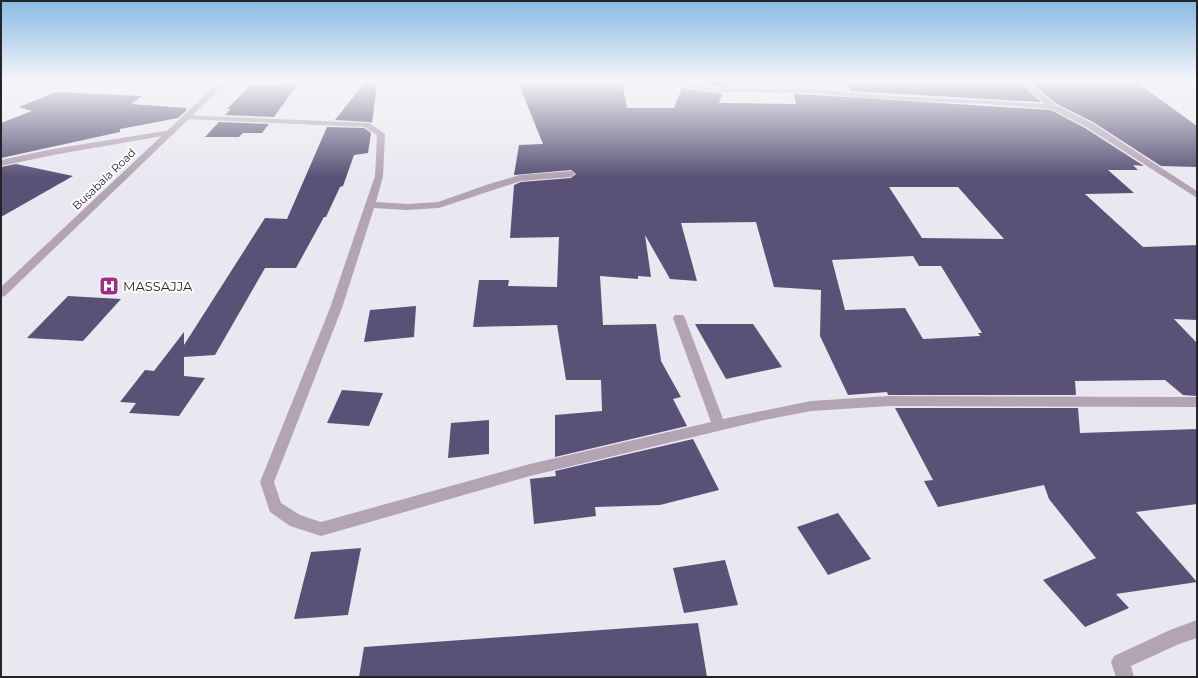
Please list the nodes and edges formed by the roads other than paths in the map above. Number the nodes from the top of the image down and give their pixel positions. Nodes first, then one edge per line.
1 (190, 114) edge
2 (1066, 114) edge
3 (186, 117) junction
4 (171, 132) junction
5 (2, 162) edge
6 (570, 174) dead end
7 (1197, 195) edge
8 (370, 205) junction
9 (1, 293) edge
10 (679, 318) dead end
11 (1197, 402) edge
12 (719, 426) junction
13 (1197, 629) edge
14 (1124, 677) edge

1 - 3 street, Busabala Road
2 - 7 street
3 - 4 street, Busabala Road
3 - 8 street
4 - 5 street
4 - 9 street, Busabala Road
6 - 8 street
8 - 12 street
10 - 12 street
11 - 12 street
13 - 14 street

